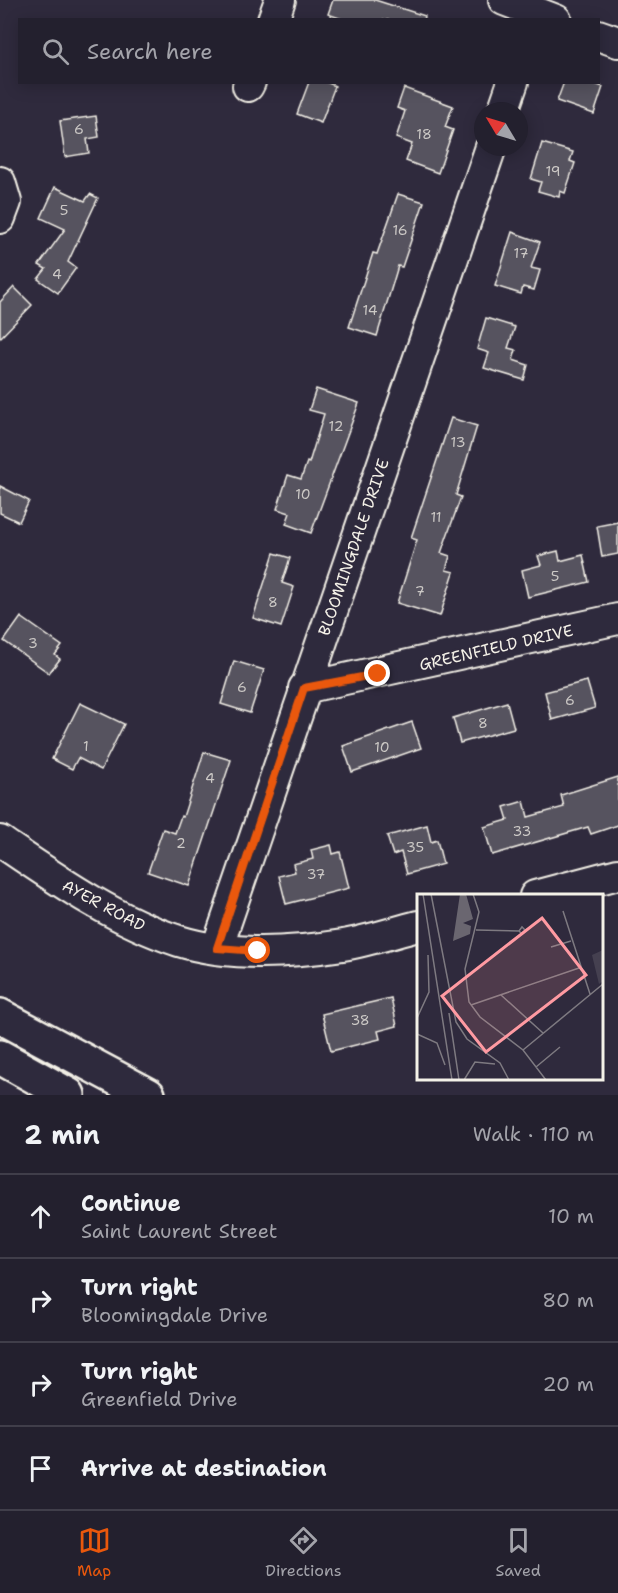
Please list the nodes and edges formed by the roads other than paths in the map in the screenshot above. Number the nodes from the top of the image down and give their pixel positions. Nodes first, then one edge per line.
1 (280, 0) edge
2 (504, 0) edge
3 (543, 17) edge
4 (274, 18) edge
5 (600, 36) edge
6 (618, 42) edge
7 (512, 84) edge
8 (506, 102) edge
9 (488, 156) edge
10 (0, 182) edge
11 (0, 218) edge
12 (618, 619) edge
13 (304, 688) junction
14 (0, 841) edge
15 (618, 874) edge
16 (543, 894) edge
17 (417, 926) edge
18 (217, 948) junction
19 (0, 1016) edge
20 (0, 1057) edge
21 (68, 1095) edge
22 (148, 1095) edge

1 - 4 street
2 - 3 street
5 - 6 street
7 - 8 street
9 - 13 street, BLOOMINGDALE DRIVE
10 - 11 street
12 - 13 street, GREENFIELD DRIVE
13 - 18 street, BLOOMINGDALE DRIVE
14 - 18 street, AYER ROAD
15 - 16 street
17 - 18 street, AYER ROAD
19 - 22 highway
20 - 21 highway

